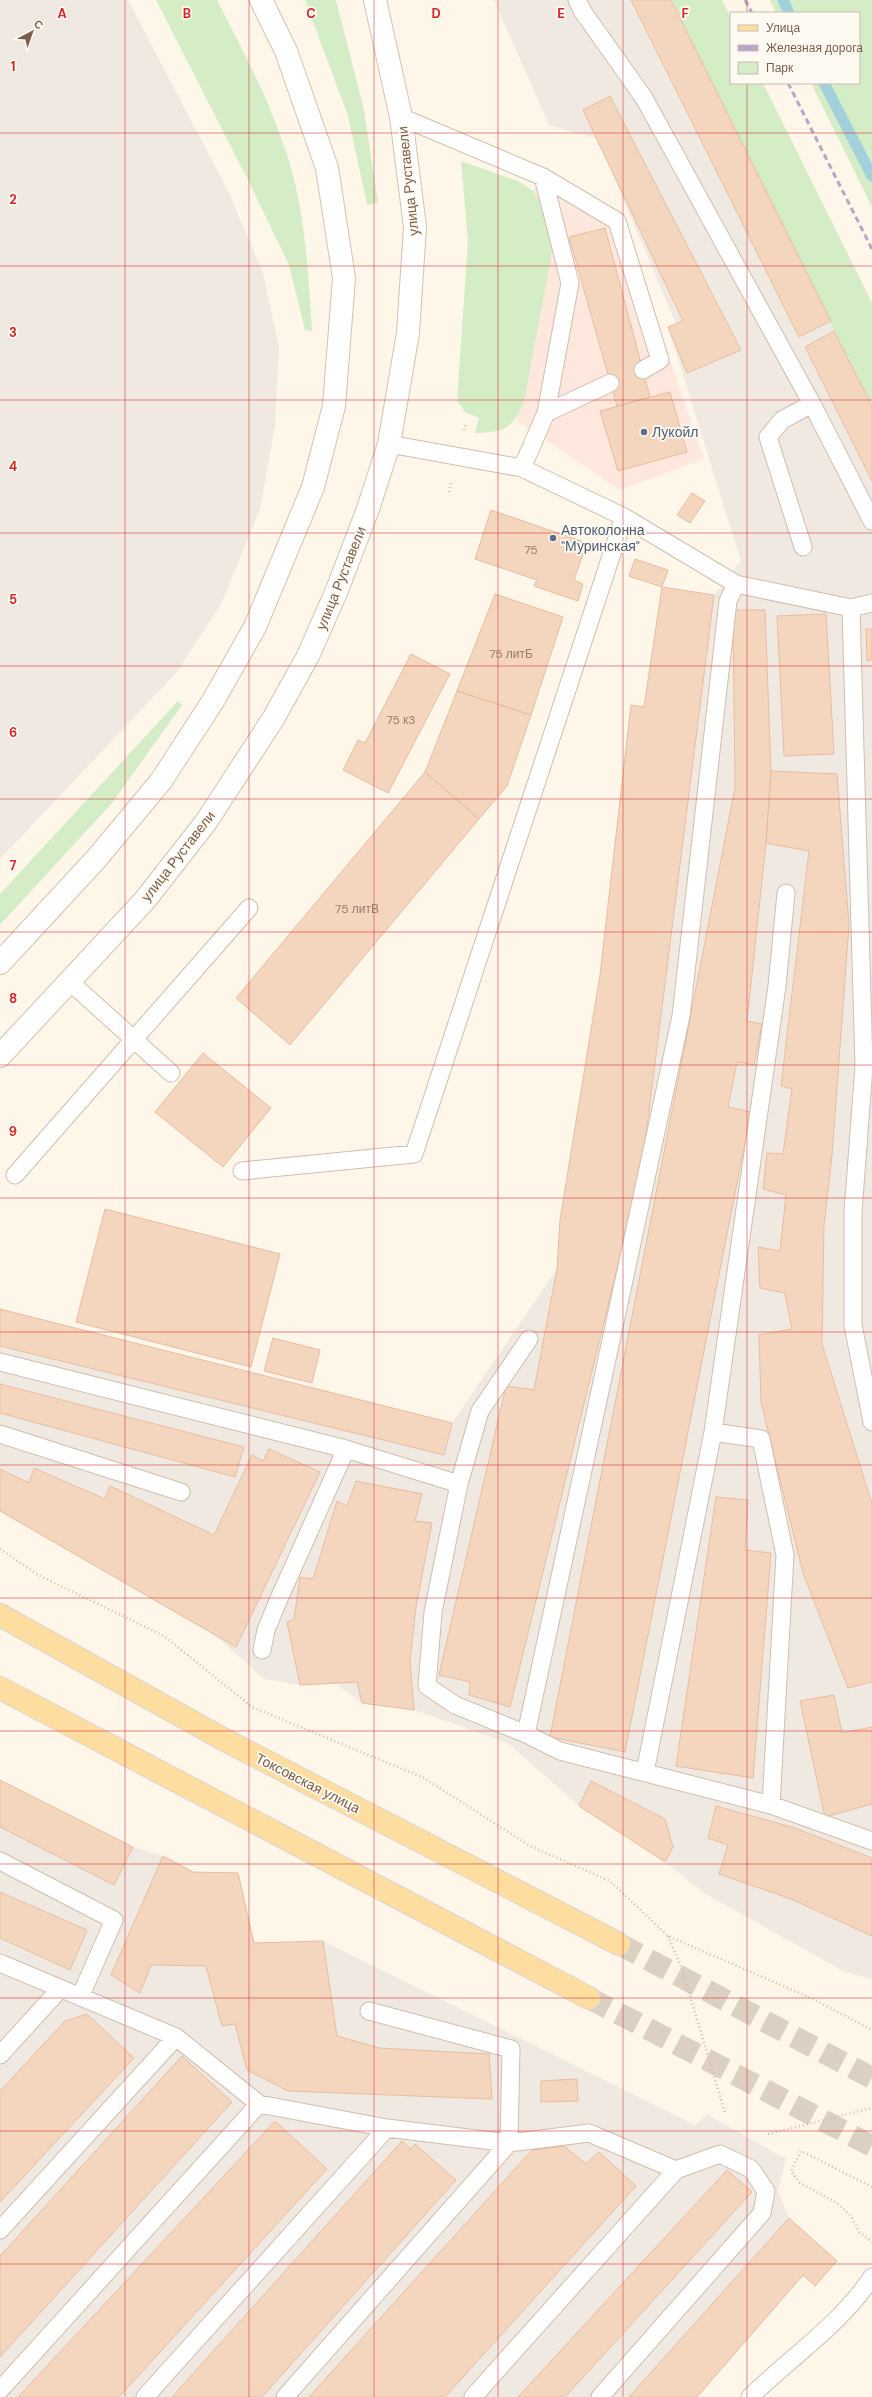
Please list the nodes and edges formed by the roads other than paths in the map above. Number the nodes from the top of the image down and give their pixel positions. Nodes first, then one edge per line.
1 (261, 0) edge
2 (375, 0) edge
3 (577, 0) edge
4 (401, 117) junction
5 (543, 177) junction
6 (643, 370) dead end
7 (610, 383) dead end
8 (812, 404) junction
9 (546, 413) junction
10 (388, 444) junction
11 (522, 468) junction
12 (624, 517) junction
13 (872, 521) edge
14 (803, 547) dead end
15 (736, 584) junction
16 (872, 603) edge
17 (851, 608) junction
18 (786, 893) dead end
19 (249, 908) dead end
20 (0, 963) edge
21 (69, 981) junction
22 (135, 1040) junction
23 (0, 1056) edge
24 (171, 1073) dead end
25 (242, 1171) dead end
26 (15, 1175) dead end
27 (529, 1339) dead end
28 (0, 1362) edge
29 (872, 1422) edge
30 (713, 1432) junction
31 (0, 1434) edge
32 (346, 1449) junction
33 (459, 1484) junction
34 (182, 1492) dead end
35 (0, 1615) edge
36 (262, 1650) dead end
37 (0, 1688) edge
38 (526, 1734) junction
39 (645, 1772) junction
40 (771, 1806) junction
41 (872, 1841) edge
42 (0, 1861) edge
43 (618, 1944) tunnel mouth
44 (0, 1963) edge
45 (60, 1989) junction
46 (80, 1997) junction
47 (589, 1998) tunnel mouth
48 (369, 2011) dead end
49 (176, 2037) junction
50 (0, 2056) edge
51 (259, 2104) junction
52 (387, 2128) junction
53 (509, 2143) junction
54 (676, 2170) junction
55 (0, 2230) edge
56 (872, 2277) edge
57 (0, 2390) edge
58 (145, 2397) edge
59 (285, 2397) edge
60 (473, 2397) edge
61 (600, 2397) edge
62 (750, 2397) edge

1 - 20 main road
2 - 4 main road, улица Руставели
3 - 8 lane
4 - 5 lane
4 - 10 main road, улица Руставели
5 - 6 lane
5 - 9 lane
7 - 9 lane
8 - 13 lane
8 - 14 lane
9 - 11 lane
10 - 11 lane
10 - 21 main road, улица Руставели
11 - 12 lane
12 - 15 lane
12 - 25 lane
15 - 17 lane
15 - 38 lane
16 - 17 lane
17 - 29 lane
18 - 30 lane
19 - 22 lane
21 - 22 lane
21 - 23 main road, улица Руставели
22 - 24 lane
22 - 26 lane
27 - 33 lane
28 - 32 lane
30 - 39 lane
30 - 40 lane
31 - 34 lane
32 - 33 lane
32 - 36 lane
33 - 38 lane
35 - 43 main road, Токсовская улица
37 - 47 main road
38 - 39 lane
39 - 40 lane
40 - 41 lane
42 - 46 lane
44 - 45 lane
45 - 46 lane
45 - 50 lane
46 - 49 lane
48 - 53 lane
49 - 51 lane
49 - 55 lane
51 - 52 lane
51 - 57 lane
52 - 53 lane
52 - 58 lane
53 - 54 lane
53 - 59 lane
54 - 60 lane
54 - 61 lane
56 - 62 lane

